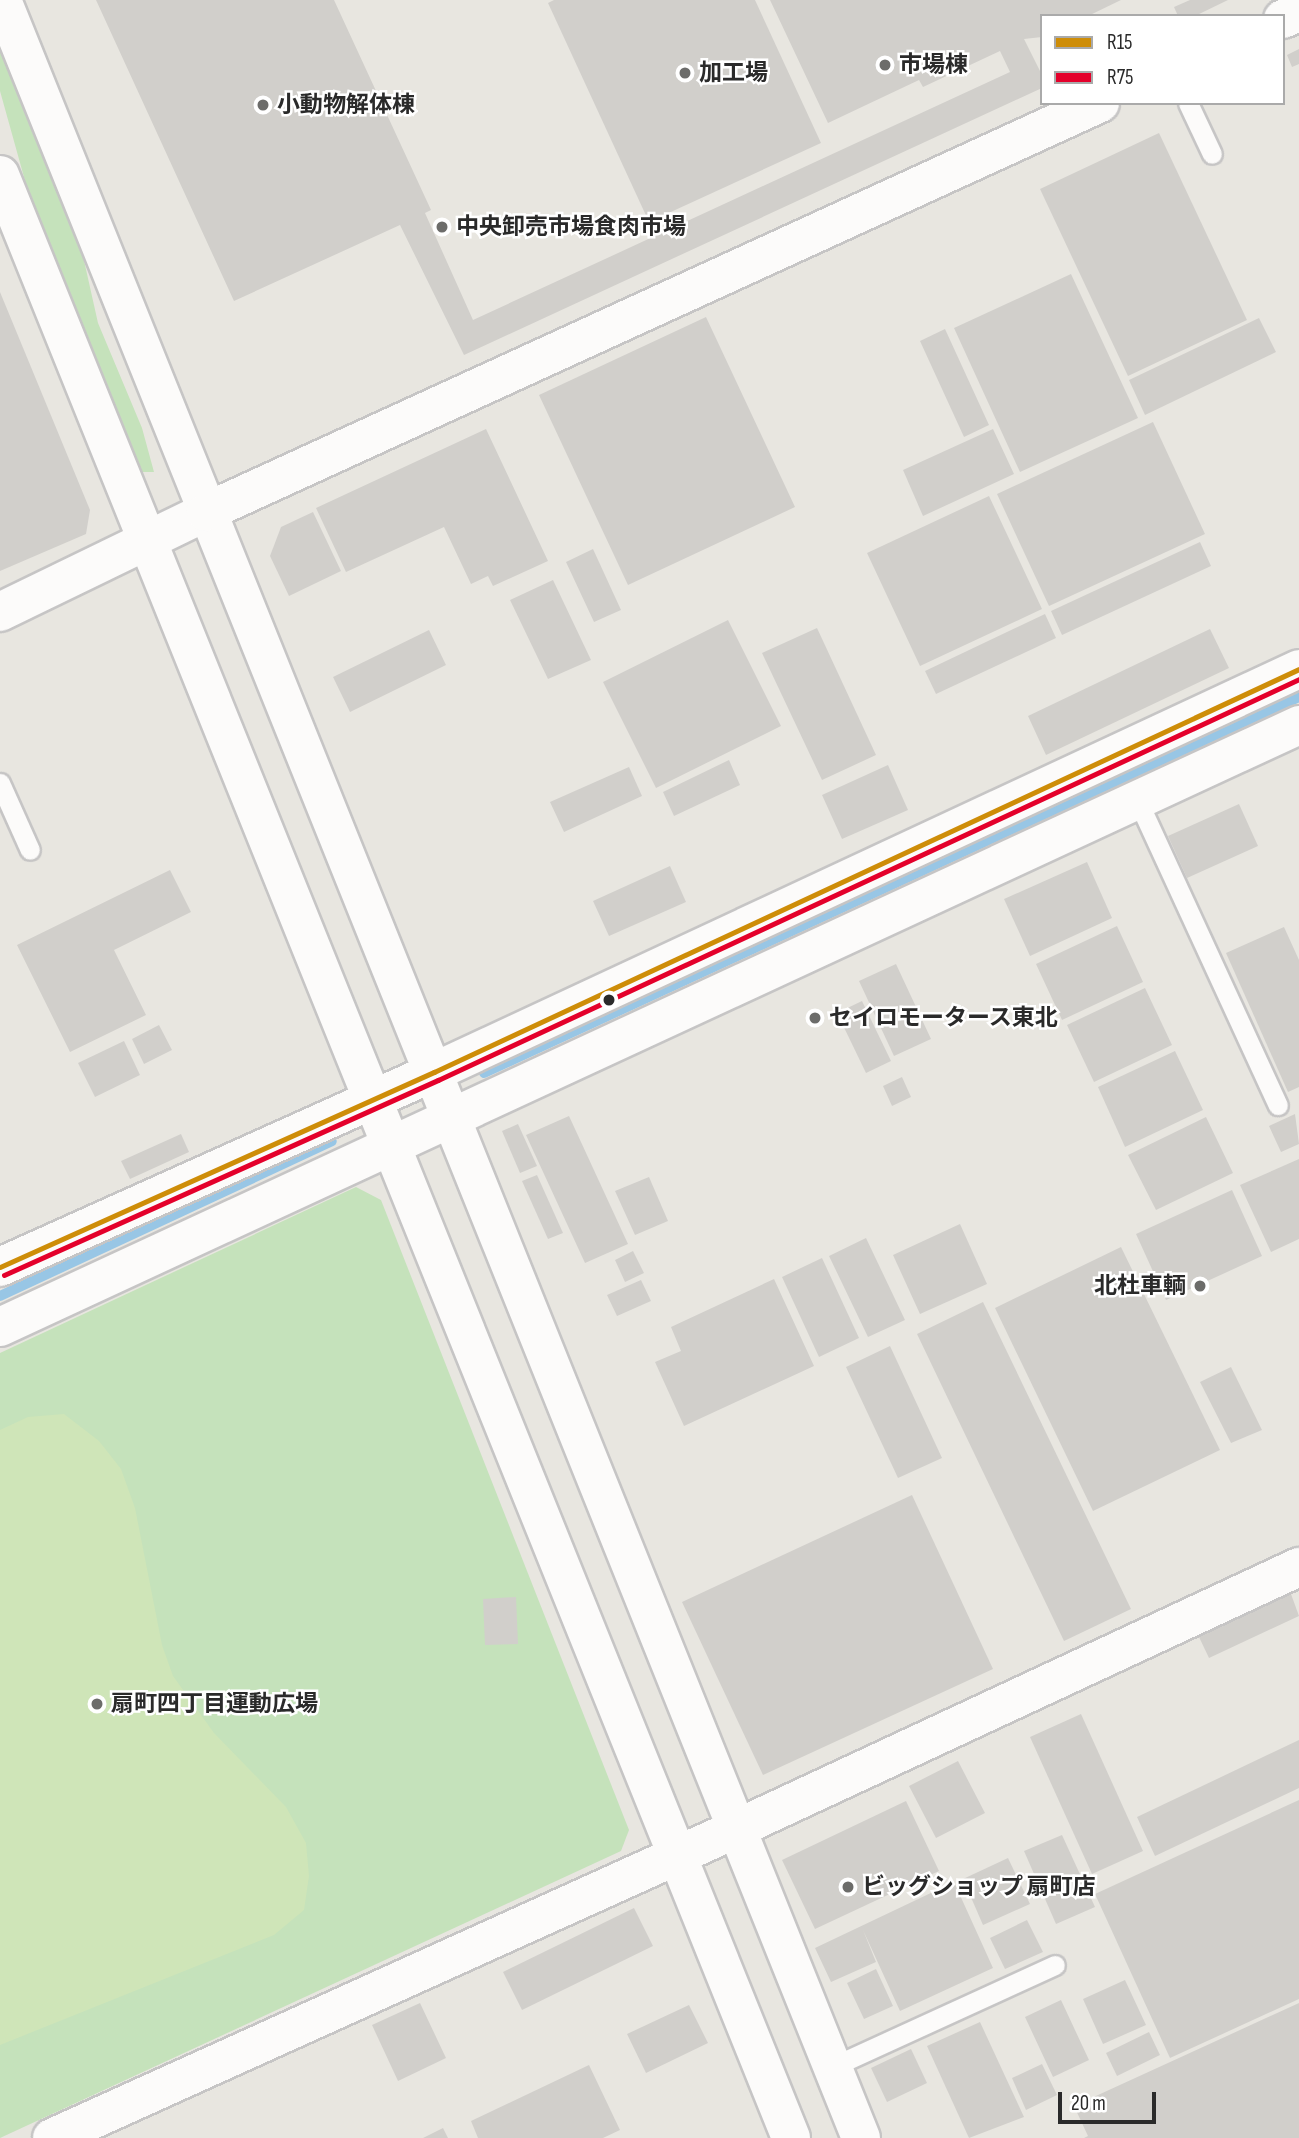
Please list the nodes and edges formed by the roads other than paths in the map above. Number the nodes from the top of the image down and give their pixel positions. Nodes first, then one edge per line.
1 (2, 0) edge
2 (1096, 105) edge
3 (1189, 105) edge
4 (1212, 154) dead end
5 (0, 175) edge
6 (206, 512) junction
7 (150, 541) junction
8 (0, 612) edge
9 (1299, 669) edge
10 (1299, 725) edge
11 (0, 783) edge
12 (1137, 799) junction
13 (30, 850) dead end
14 (433, 1072) junction
15 (373, 1098) junction
16 (1278, 1105) dead end
17 (451, 1116) junction
18 (393, 1146) junction
19 (0, 1267) edge
20 (0, 1327) edge
21 (1299, 1567) edge
22 (738, 1828) junction
23 (679, 1852) junction
24 (1055, 1965) dead end
25 (832, 2067) junction
26 (52, 2138) edge
27 (791, 2138) edge
28 (860, 2138) edge

1 - 6 street
2 - 6 street
3 - 4 lane
5 - 7 street
6 - 7 street
6 - 14 street
7 - 8 street
7 - 15 street
9 - 14 street
10 - 12 street
11 - 13 lane
12 - 16 lane
12 - 17 street
14 - 15 street
14 - 17 street
15 - 18 street
15 - 19 street
17 - 18 street
17 - 22 street
18 - 20 street
18 - 23 street
21 - 22 street
22 - 23 street
22 - 25 street
23 - 26 street
23 - 27 street
24 - 25 lane
25 - 28 street

